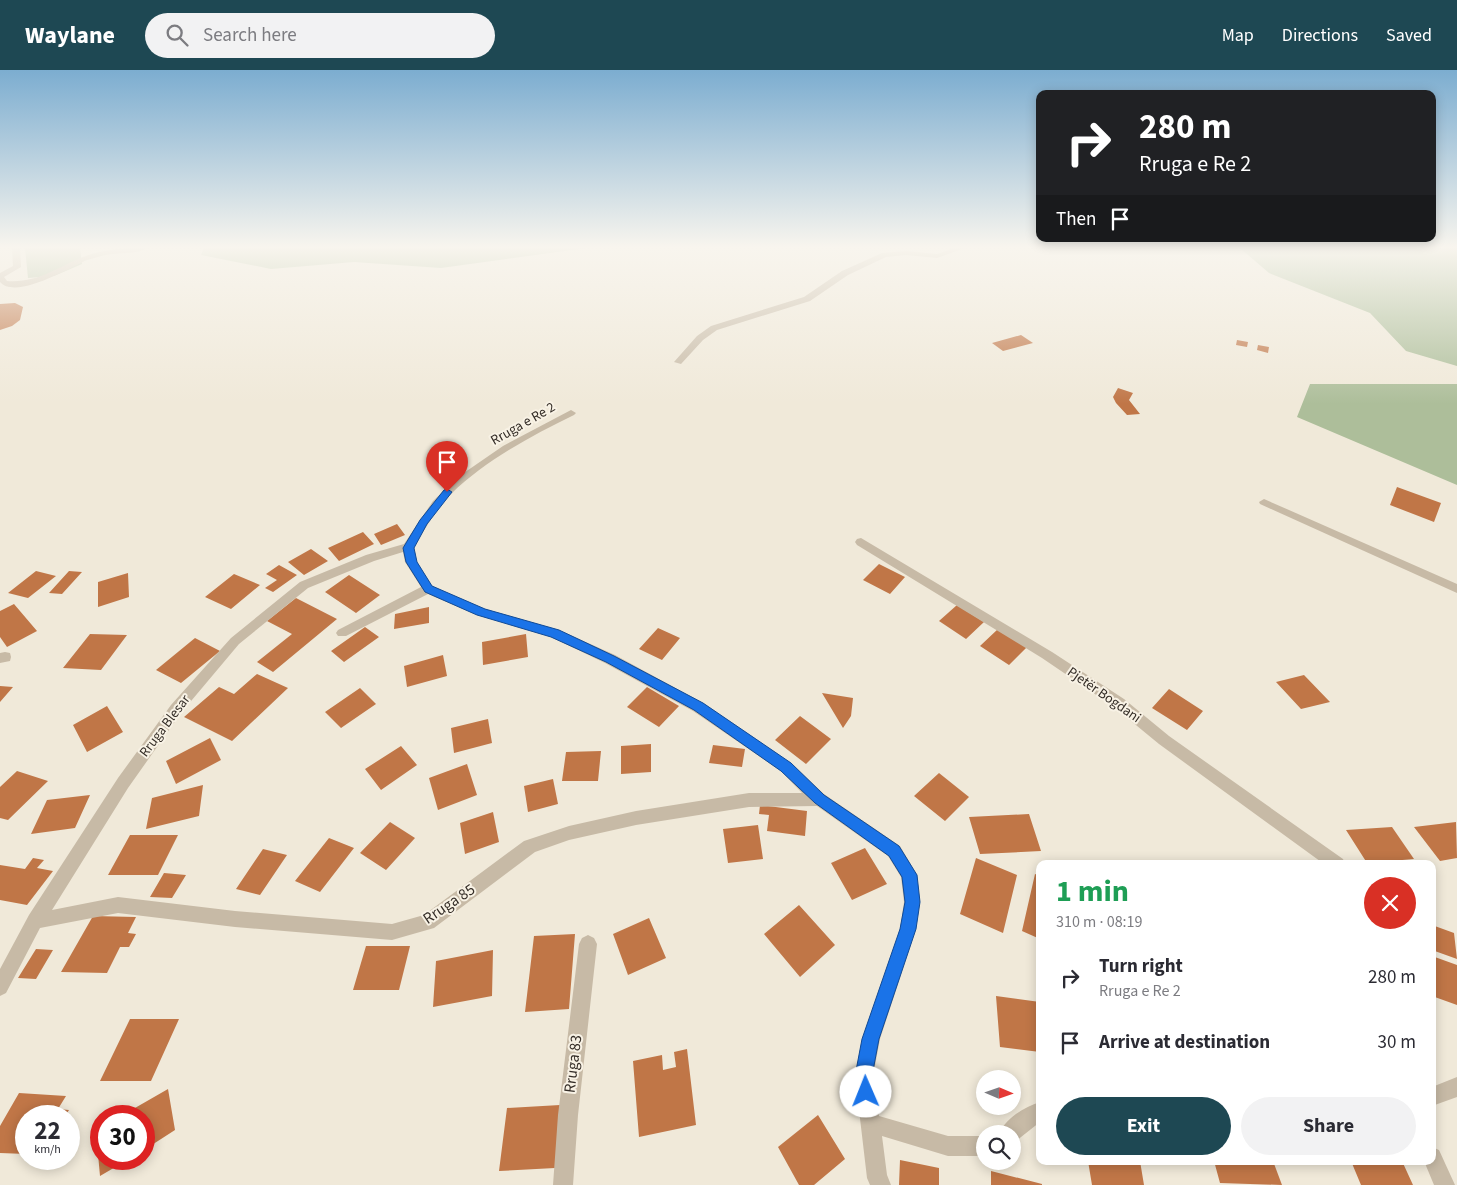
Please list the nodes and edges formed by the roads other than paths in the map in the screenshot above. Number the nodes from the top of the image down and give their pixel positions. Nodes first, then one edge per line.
1 (804, 300) edge
2 (678, 362) dead end
3 (571, 413) dead end
4 (1264, 502) dead end
5 (861, 542) dead end
6 (408, 548) junction
7 (428, 589) junction
8 (1457, 589) edge
9 (342, 633) dead end
10 (820, 799) junction
11 (1331, 860) edge
12 (35, 921) junction
13 (588, 944) dead end
14 (0, 987) edge
15 (1457, 1086) edge
16 (1436, 1096) edge
17 (1036, 1113) edge
18 (870, 1123) junction
19 (1019, 1125) edge
20 (976, 1146) edge
21 (1436, 1165) edge
22 (563, 1185) edge
23 (881, 1185) edge
24 (1445, 1185) edge

1 - 2 street
3 - 6 street, Rruga e Re 2
4 - 8 street
5 - 11 street, Pjetër Bogdani
6 - 7 street
6 - 12 street, Rruga Blesar
7 - 9 street
7 - 10 street
10 - 12 street, Rruga 85
10 - 18 street
12 - 14 street, Rruga Blesar
13 - 22 street, Rruga 83
15 - 16 street
17 - 19 street
18 - 20 street
18 - 23 street
21 - 24 street

